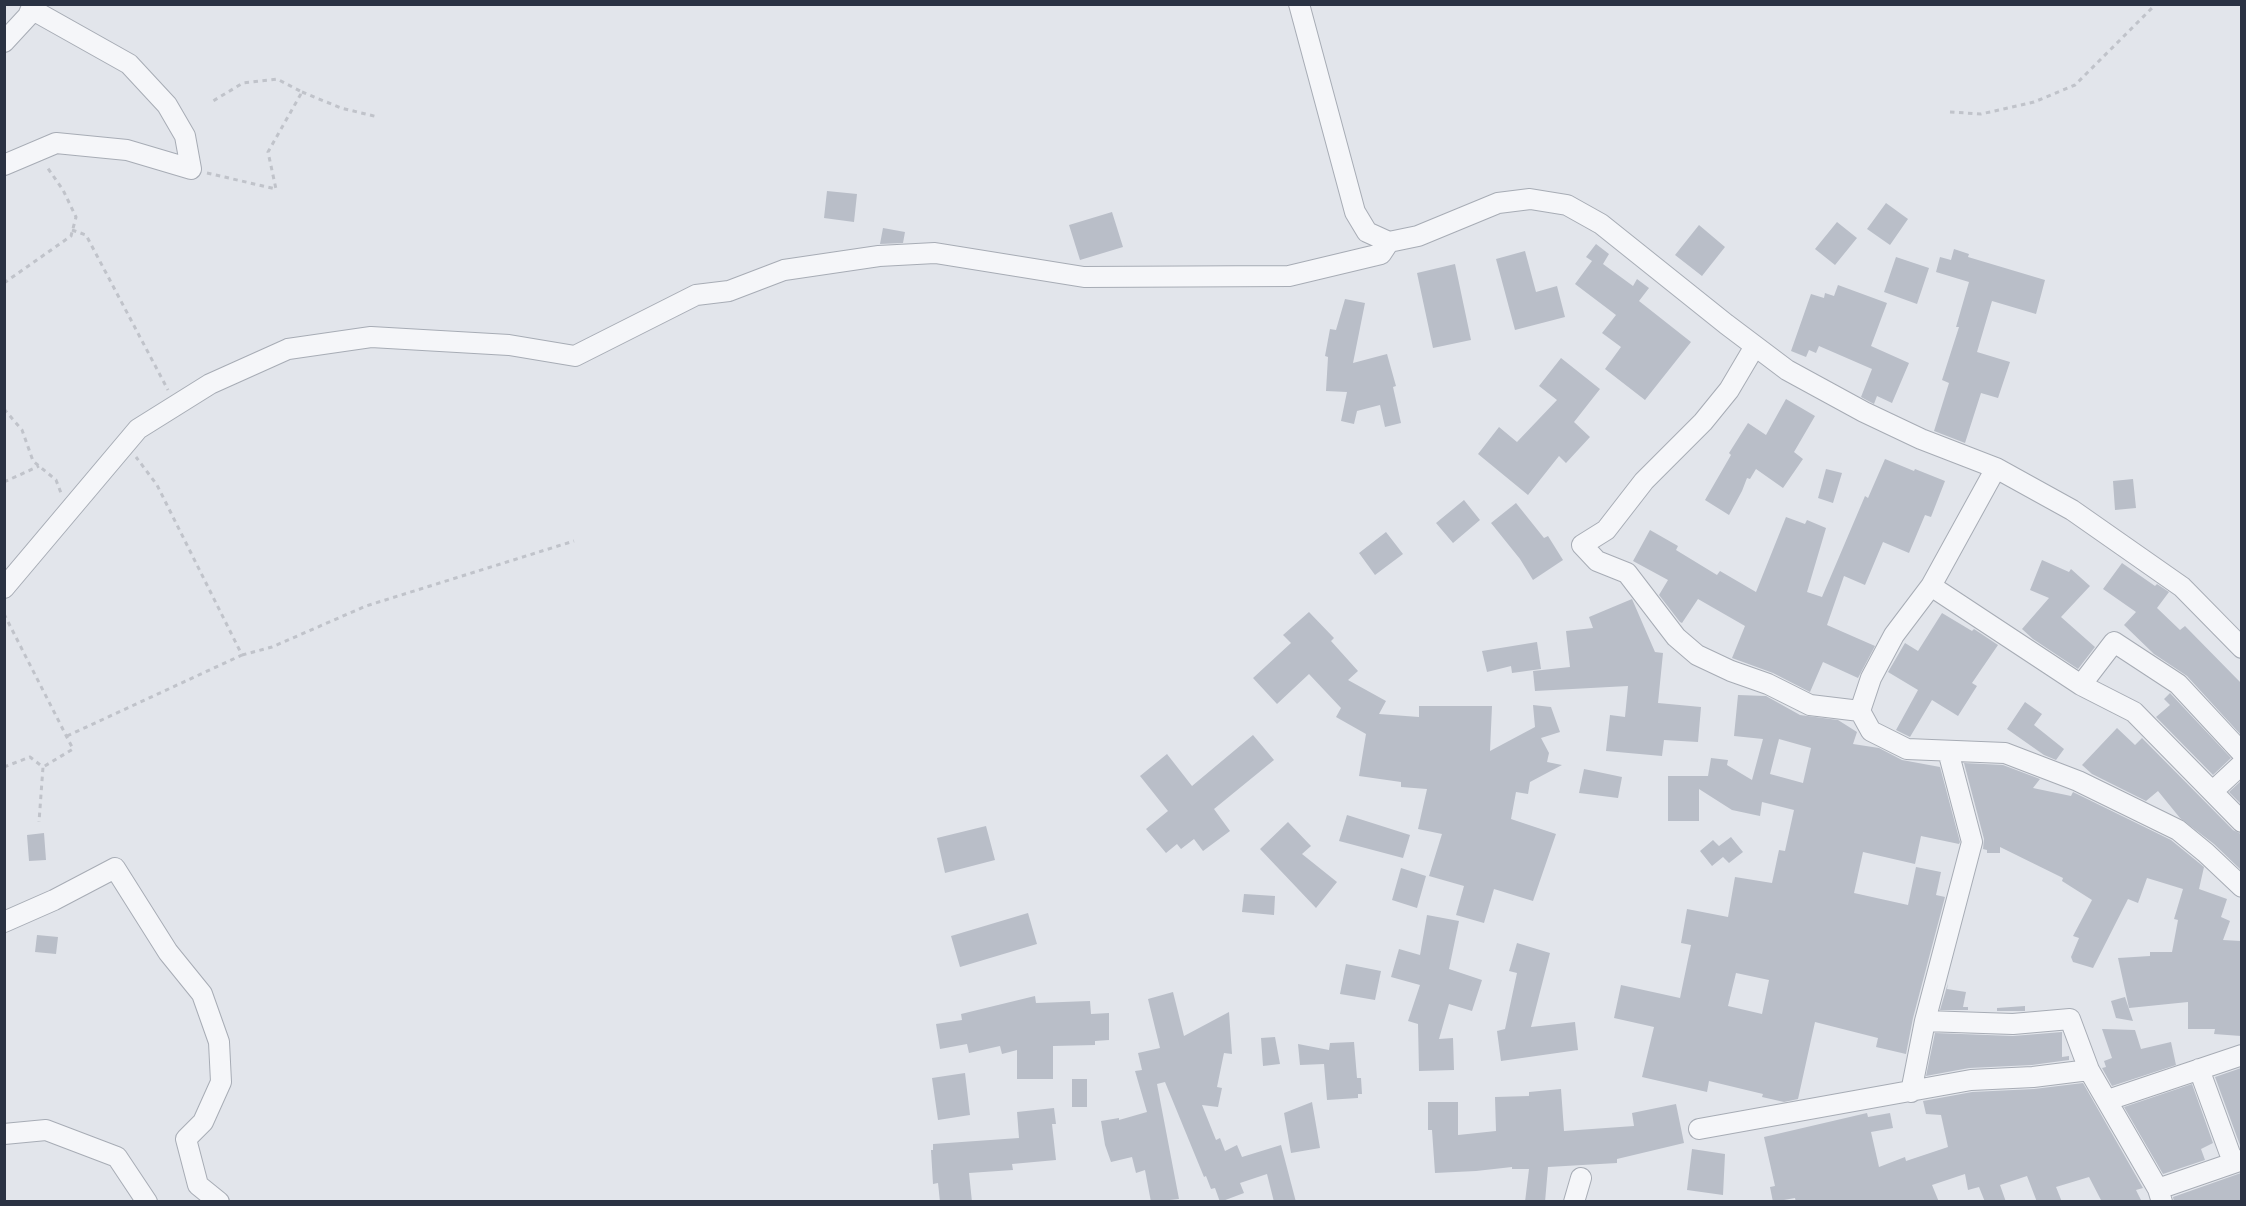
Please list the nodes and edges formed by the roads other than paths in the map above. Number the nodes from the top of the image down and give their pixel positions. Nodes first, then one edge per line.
1 (1299, 4) edge
2 (32, 7) edge
3 (4, 42) edge
4 (4, 165) edge
5 (1389, 243) junction
6 (1755, 346) junction
7 (1996, 468) junction
8 (1931, 586) junction
9 (4, 588) edge
10 (2241, 648) edge
11 (2080, 685) junction
12 (1860, 711) junction
13 (1948, 751) junction
14 (2241, 753) edge
15 (2241, 764) edge
16 (2213, 791) junction
17 (2241, 822) edge
18 (2241, 887) edge
19 (4, 921) edge
20 (1925, 1021) junction
21 (2241, 1055) edge
22 (2199, 1069) junction
23 (2089, 1070) junction
24 (1911, 1092) junction
25 (2108, 1100) junction
26 (1700, 1129) dead end
27 (4, 1134) edge
28 (2237, 1161) edge
29 (1581, 1178) dead end
30 (2160, 1195) edge
31 (147, 1202) edge
32 (219, 1202) edge
33 (1574, 1202) edge

1 - 5 street
2 - 3 street
2 - 4 street
5 - 6 street
5 - 9 street
6 - 7 street
6 - 12 street
7 - 8 street
7 - 10 street
8 - 11 street
8 - 12 street
11 - 14 street
11 - 16 street
12 - 13 street
13 - 18 street
13 - 20 street
15 - 16 street
16 - 17 street
19 - 32 street
20 - 23 street
20 - 24 street
21 - 22 street
22 - 25 street
22 - 28 street
23 - 24 street
23 - 25 street
24 - 26 street
25 - 30 street
27 - 31 street
28 - 30 street
29 - 33 street

